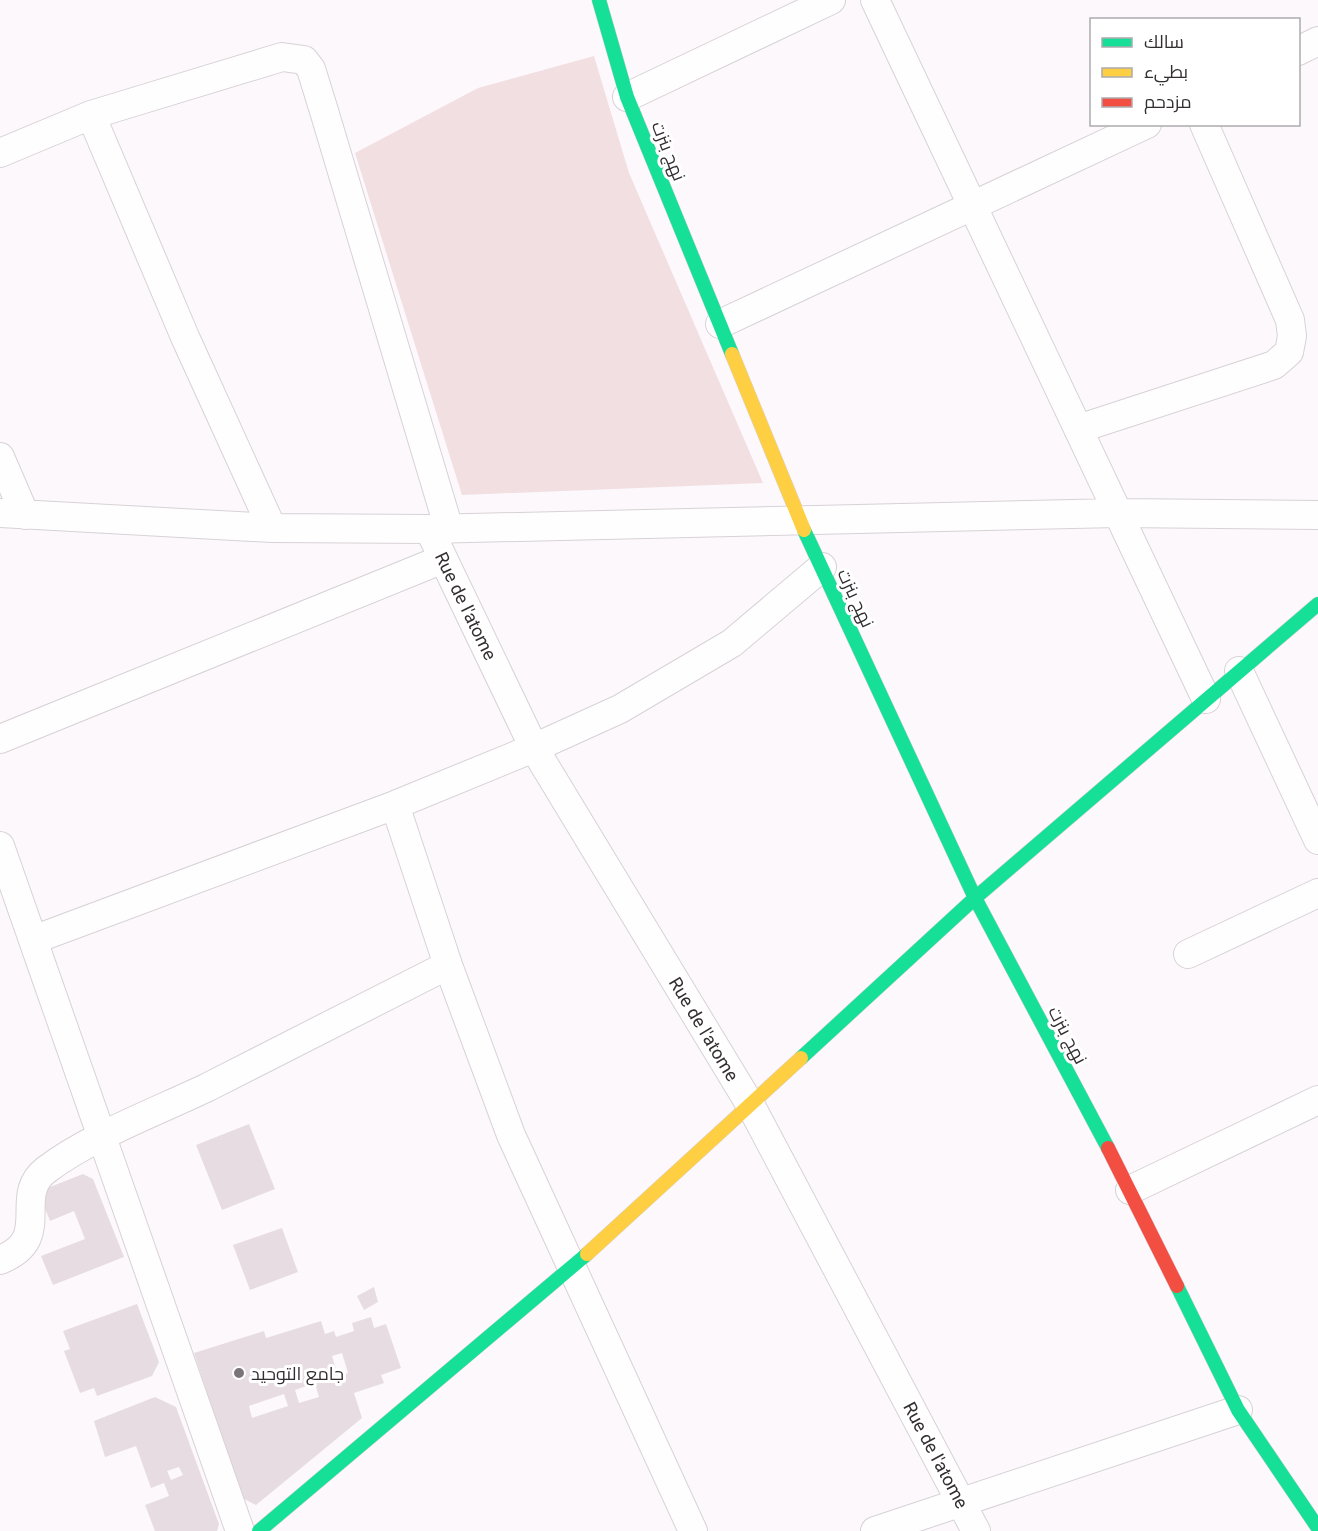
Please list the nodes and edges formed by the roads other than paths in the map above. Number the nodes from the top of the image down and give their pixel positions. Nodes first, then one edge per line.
1 (599, 0) edge
2 (831, 0) edge
3 (875, 0) edge
4 (1318, 41) edge
5 (1300, 50) edge
6 (627, 97) junction
7 (91, 115) junction
8 (1143, 126) edge
9 (1205, 126) edge
10 (0, 153) edge
11 (972, 205) junction
12 (720, 324) junction
13 (1078, 429) junction
14 (0, 457) edge
15 (1118, 513) junction
16 (12, 514) edge
17 (1318, 516) edge
18 (800, 521) junction
19 (272, 528) junction
20 (439, 529) junction
21 (443, 559) junction
22 (822, 567) junction
23 (1318, 604) edge
24 (1239, 671) junction
25 (1206, 699) junction
26 (0, 739) edge
27 (534, 748) junction
28 (395, 805) junction
29 (1318, 840) edge
30 (0, 846) edge
31 (1318, 893) edge
32 (975, 898) junction
33 (33, 940) junction
34 (1188, 954) dead end
35 (448, 965) junction
36 (1318, 1100) edge
37 (751, 1106) junction
38 (102, 1137) junction
39 (1130, 1190) junction
40 (0, 1260) edge
41 (573, 1267) junction
42 (1238, 1410) junction
43 (962, 1502) junction
44 (1318, 1528) edge
45 (240, 1531) edge
46 (259, 1531) edge
47 (693, 1531) edge
48 (875, 1531) edge
49 (975, 1531) edge

1 - 6 street, نهج بنزت
2 - 6 street
3 - 11 street
4 - 5 street
6 - 12 street, نهج بنزت
7 - 10 street
7 - 19 street
7 - 20 street, Rue de l'atome
8 - 11 street
9 - 13 street
11 - 12 street
11 - 13 street
12 - 18 street, نهج بنزت
13 - 15 street
14 - 16 street
15 - 17 street
15 - 18 street
15 - 25 street
16 - 19 street
18 - 20 street
18 - 22 street, نهج بنزت
19 - 20 street
20 - 21 street, Rue de l'atome
21 - 26 street
21 - 27 street, Rue de l'atome
22 - 27 street
22 - 32 street, نهج بنزت
23 - 24 street
24 - 25 street
24 - 29 street
25 - 32 street
27 - 28 street
27 - 37 street, Rue de l'atome
28 - 33 street
28 - 35 street
30 - 33 street
31 - 34 street
32 - 37 street
32 - 39 street, نهج بنزت
33 - 38 street
35 - 38 street
35 - 41 street
36 - 39 street
37 - 41 street
37 - 43 street, Rue de l'atome
38 - 40 street
38 - 45 street
39 - 42 street, نهج بنزت
41 - 46 street
41 - 47 street
42 - 43 street
42 - 44 street, نهج بنزت
43 - 48 street
43 - 49 street, Rue de l'atome

